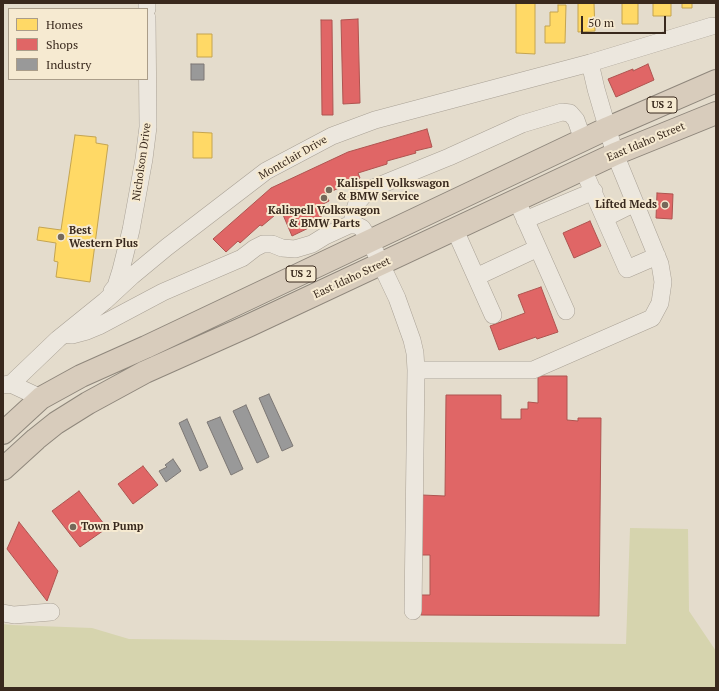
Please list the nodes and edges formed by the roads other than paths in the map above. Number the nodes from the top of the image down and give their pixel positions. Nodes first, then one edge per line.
1 (712, 26) dead end
2 (590, 63) junction
3 (148, 80) edge
4 (716, 81) edge
5 (716, 87) edge
6 (716, 113) edge
7 (584, 140) junction
8 (611, 141) junction
9 (535, 163) junction
10 (583, 169) junction
11 (594, 191) junction
12 (517, 200) junction
13 (635, 203) junction
14 (605, 218) junction
15 (525, 220) junction
16 (352, 225) junction
17 (455, 230) junction
18 (370, 241) junction
19 (538, 248) junction
20 (657, 256) junction
21 (382, 264) junction
22 (476, 277) junction
23 (105, 301) junction
24 (566, 311) dead end
25 (493, 315) dead end
26 (63, 334) junction
27 (416, 370) junction
28 (7, 384) edge
29 (42, 398) junction
30 (3, 434) edge
31 (3, 469) edge
32 (413, 611) dead end
33 (51, 612) dead end
34 (3, 613) edge

1 - 2 street, Montclair Drive
2 - 8 street
2 - 23 street, Montclair Drive
3 - 23 street, Nicholson Drive
4 - 8 highway, East Idaho Street / US 2
5 - 8 highway
6 - 8 highway, East Idaho Street / US 2
7 - 8 highway, East Idaho Street / US 2
7 - 9 highway, East Idaho Street / US 2
7 - 16 street
8 - 10 highway, East Idaho Street / US 2
8 - 13 street
9 - 18 highway, East Idaho Street / US 2
9 - 21 highway
10 - 11 street
10 - 12 highway, East Idaho Street / US 2
11 - 14 street
11 - 15 street
12 - 15 street
12 - 17 highway, East Idaho Street / US 2
13 - 14 street
13 - 20 street
14 - 20 street
15 - 19 street
16 - 18 street
16 - 26 street
17 - 21 highway, East Idaho Street / US 2
17 - 22 street
18 - 21 street
18 - 29 highway, East Idaho Street / US 2
19 - 22 street
19 - 24 street
20 - 27 street
21 - 27 street
21 - 31 highway, East Idaho Street / US 2
22 - 25 street
23 - 26 street, Montclair Drive
26 - 28 street, Montclair Drive
27 - 32 street
28 - 29 street, Montclair Drive
29 - 30 highway, East Idaho Street / US 2
33 - 34 street

